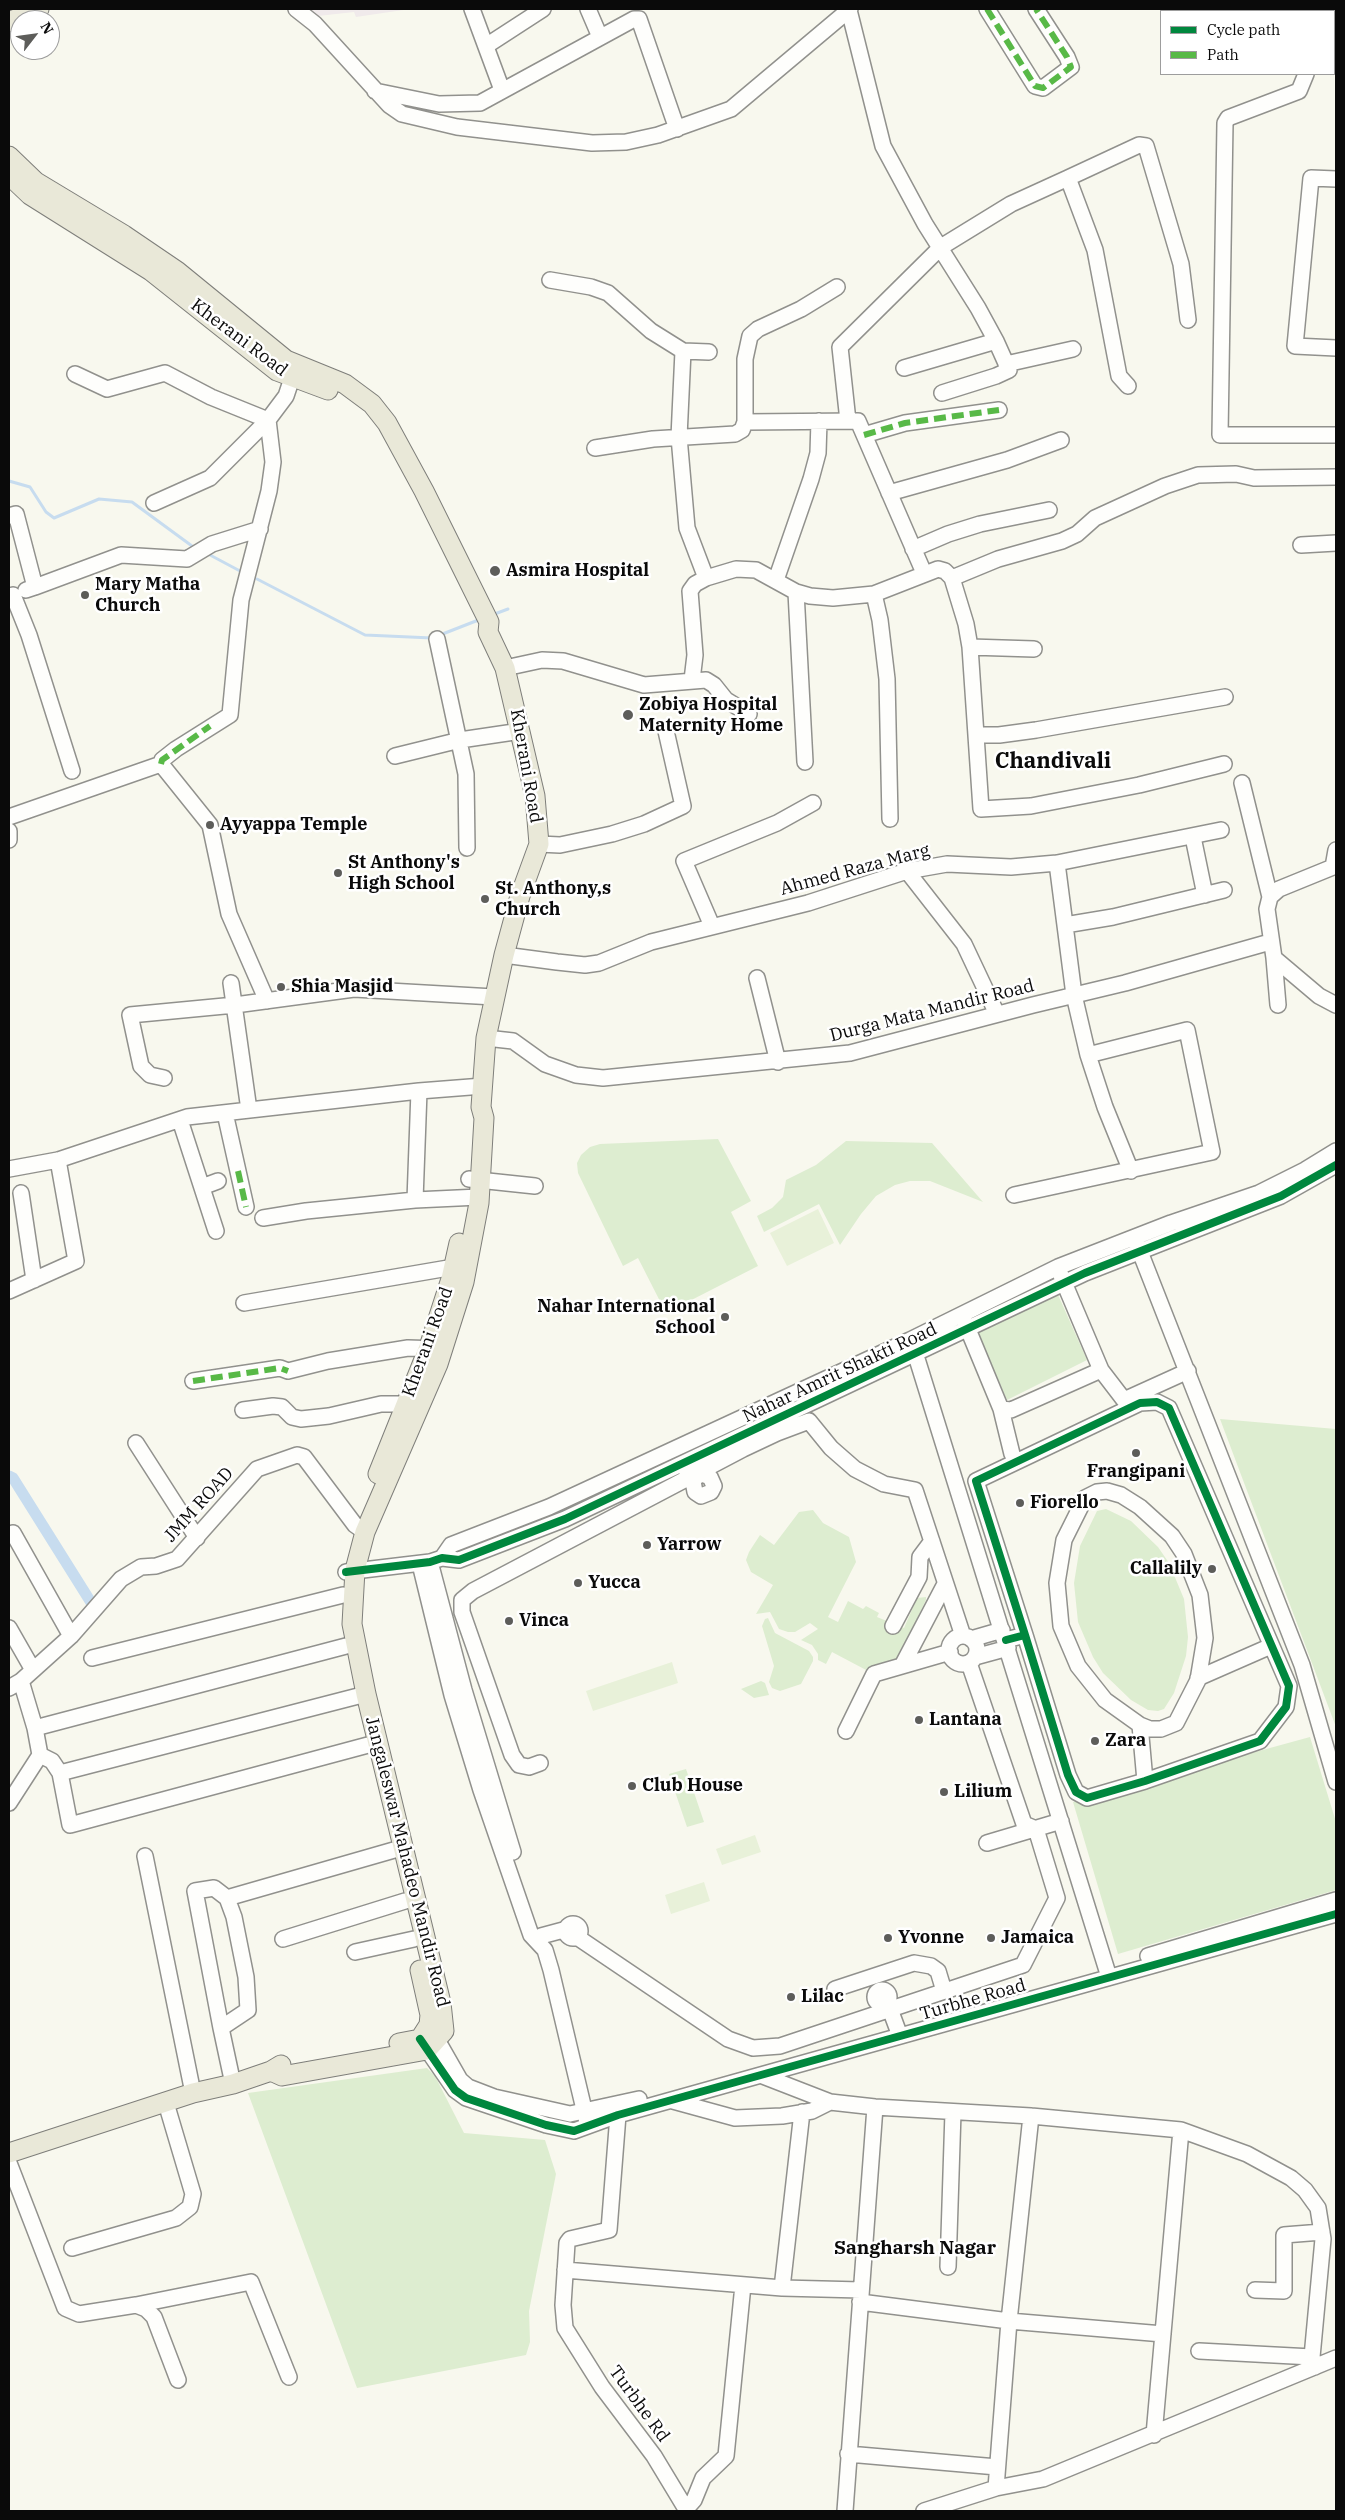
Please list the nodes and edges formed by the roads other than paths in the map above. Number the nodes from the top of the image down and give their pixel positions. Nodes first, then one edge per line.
1 (39, 9) edge
2 (296, 9) edge
3 (472, 9) edge
4 (544, 9) edge
5 (588, 9) edge
6 (849, 9) edge
7 (987, 9) edge
8 (1036, 9) edge
9 (9, 22) edge
10 (600, 37) junction
11 (486, 46) junction
12 (1306, 75) edge
13 (375, 90) junction
14 (502, 90) junction
15 (677, 128) junction
16 (9, 156) edge
17 (9, 175) edge
18 (1068, 178) junction
19 (1336, 179) edge
20 (941, 246) junction
21 (550, 280) dead end
22 (183, 286) junction
23 (837, 286) dead end
24 (1188, 320) dead end
25 (996, 341) junction
26 (1336, 348) edge
27 (1073, 349) dead end
28 (683, 351) junction
29 (709, 352) dead end
30 (1006, 364) junction
31 (904, 368) dead end
32 (295, 371) junction
33 (75, 374) dead end
34 (1128, 386) dead end
35 (942, 393) dead end
36 (999, 410) dead end
37 (268, 420) junction
38 (819, 421) junction
39 (848, 421) junction
40 (746, 422) junction
41 (1336, 434) edge
42 (864, 435) junction
43 (679, 436) junction
44 (1061, 440) dead end
45 (595, 448) dead end
46 (1336, 477) edge
47 (889, 493) junction
48 (154, 504) dead end
49 (1048, 510) dead end
50 (9, 516) edge
51 (260, 530) junction
52 (1336, 543) edge
53 (1301, 544) dead end
54 (913, 549) junction
55 (924, 573) junction
56 (706, 578) junction
57 (952, 578) junction
58 (776, 580) junction
59 (35, 587) junction
60 (796, 592) junction
61 (874, 594) junction
62 (11, 596) edge
63 (437, 639) dead end
64 (970, 647) junction
65 (1034, 649) dead end
66 (505, 668) junction
67 (692, 680) junction
68 (1225, 697) dead end
69 (749, 714) dead end
70 (521, 730) junction
71 (666, 731) dead end
72 (976, 735) junction
73 (460, 740) junction
74 (395, 756) dead end
75 (805, 762) dead end
76 (161, 764) junction
77 (1224, 764) dead end
78 (72, 771) dead end
79 (1242, 783) dead end
80 (813, 803) dead end
81 (9, 816) edge
82 (890, 819) dead end
83 (1221, 830) dead end
84 (9, 831) edge
85 (1192, 837) junction
86 (9, 840) edge
87 (539, 844) junction
88 (467, 848) dead end
89 (1336, 850) edge
90 (1057, 863) junction
91 (907, 872) junction
92 (1224, 890) dead end
93 (1205, 895) junction
94 (1270, 897) junction
95 (1065, 925) junction
96 (712, 926) junction
97 (1270, 942) junction
98 (504, 955) junction
99 (1274, 958) junction
100 (757, 978) dead end
101 (232, 983) dead end
102 (1074, 995) junction
103 (494, 997) junction
104 (267, 1001) junction
105 (235, 1005) junction
106 (1278, 1005) dead end
107 (1336, 1005) edge
108 (997, 1014) junction
109 (486, 1038) junction
110 (1088, 1055) junction
111 (778, 1062) junction
112 (164, 1078) dead end
113 (483, 1086) junction
114 (418, 1091) junction
115 (249, 1110) junction
116 (225, 1113) junction
117 (206, 1120) dead end
118 (177, 1126) junction
119 (1336, 1151) edge
120 (58, 1160) junction
121 (1336, 1165) edge
122 (9, 1168) edge
123 (1131, 1171) junction
124 (218, 1181) dead end
125 (535, 1186) dead end
126 (202, 1187) junction
127 (474, 1188) junction
128 (21, 1193) dead end
129 (1014, 1195) dead end
130 (416, 1200) junction
131 (246, 1207) dead end
132 (263, 1218) dead end
133 (216, 1231) dead end
134 (1135, 1237) junction
135 (1140, 1253) junction
136 (454, 1267) junction
137 (1058, 1267) junction
138 (34, 1280) junction
139 (1032, 1281) junction
140 (1064, 1283) junction
141 (9, 1291) edge
142 (1040, 1294) junction
143 (244, 1303) dead end
144 (962, 1315) junction
145 (968, 1329) junction
146 (910, 1340) junction
147 (436, 1348) junction
148 (916, 1354) junction
149 (1101, 1370) junction
150 (1188, 1371) junction
151 (193, 1381) dead end
152 (1124, 1400) junction
153 (414, 1405) junction
154 (1001, 1409) junction
155 (243, 1410) dead end
156 (136, 1443) dead end
157 (675, 1447) junction
158 (1012, 1454) junction
159 (692, 1471) junction
160 (968, 1475) dead end
161 (360, 1528) junction
162 (13, 1534) dead end
163 (197, 1538) junction
164 (932, 1541) junction
165 (1256, 1547) junction
166 (1234, 1558) junction
167 (431, 1561) junction
168 (351, 1571) junction
169 (945, 1584) junction
170 (344, 1595) junction
171 (893, 1626) dead end
172 (9, 1628) edge
173 (1025, 1635) junction
174 (71, 1636) junction
175 (967, 1638) junction
176 (1005, 1640) junction
177 (346, 1646) junction
178 (1271, 1646) junction
179 (950, 1652) junction
180 (92, 1658) dead end
181 (972, 1660) junction
182 (903, 1664) junction
183 (33, 1670) junction
184 (1198, 1678) junction
185 (15, 1685) edge
186 (490, 1689) junction
187 (361, 1695) junction
188 (463, 1700) junction
189 (1140, 1725) junction
190 (35, 1728) junction
191 (846, 1732) dead end
192 (368, 1745) junction
193 (40, 1755) junction
194 (540, 1763) dead end
195 (60, 1773) junction
196 (1145, 1782) junction
197 (1336, 1782) edge
198 (9, 1803) edge
199 (1061, 1822) junction
200 (1036, 1829) junction
201 (987, 1843) dead end
202 (394, 1850) junction
203 (145, 1856) dead end
204 (227, 1898) junction
205 (1336, 1900) edge
206 (405, 1901) junction
207 (1336, 1914) edge
208 (283, 1940) dead end
209 (414, 1940) junction
210 (542, 1943) junction
211 (355, 1952) dead end
212 (1108, 1972) junction
213 (835, 1988) dead end
214 (944, 1991) junction
215 (886, 2006) junction
216 (221, 2028) junction
217 (894, 2033) junction
218 (428, 2038) junction
219 (763, 2076) junction
220 (233, 2084) junction
221 (193, 2093) junction
222 (671, 2101) junction
223 (830, 2102) junction
224 (166, 2103) junction
225 (875, 2107) junction
226 (802, 2112) junction
227 (953, 2112) junction
228 (618, 2115) junction
229 (1031, 2116) junction
230 (587, 2119) junction
231 (1181, 2130) junction
232 (9, 2153) edge
233 (9, 2163) edge
234 (1327, 2235) edge
235 (72, 2248) dead end
236 (948, 2267) dead end
237 (565, 2270) junction
238 (743, 2285) junction
239 (782, 2288) junction
240 (1255, 2290) dead end
241 (860, 2296) junction
242 (136, 2305) junction
243 (1009, 2321) junction
244 (1163, 2334) junction
245 (1199, 2350) dead end
246 (1336, 2358) edge
247 (1313, 2362) junction
248 (289, 2377) dead end
249 (178, 2380) dead end
250 (1154, 2434) junction
251 (848, 2454) junction
252 (997, 2467) junction
253 (996, 2488) junction
254 (845, 2511) edge
255 (924, 2511) edge

1 - 9 main road
2 - 13 street
3 - 11 street
4 - 11 street
5 - 10 street
6 - 15 street
6 - 20 street
7 - 8 street
10 - 14 street
10 - 15 street
11 - 14 street
12 - 41 street
13 - 14 street
13 - 15 street
16 - 22 main road, Kherani Road
17 - 22 main road, Kherani Road
18 - 20 street
18 - 24 street
18 - 34 street
19 - 26 street
20 - 25 street
20 - 39 street
21 - 28 street
22 - 32 main road, Kherani Road
23 - 40 street
25 - 30 street
25 - 31 street
27 - 30 street
28 - 29 street
28 - 43 street
30 - 35 street
32 - 37 street
32 - 66 main road, Kherani Road
33 - 37 street
36 - 42 street
37 - 48 street
37 - 51 street
38 - 39 street
38 - 40 street
38 - 58 street
39 - 42 street
40 - 43 street
42 - 47 street
43 - 45 street
43 - 56 street
44 - 47 street
46 - 57 street
47 - 54 street
49 - 54 street
50 - 59 street
51 - 59 street
51 - 76 street
52 - 53 street
54 - 55 street
55 - 57 street
55 - 61 street
56 - 58 street
56 - 67 street
57 - 64 street
58 - 60 street
59 - 62 street
60 - 61 street
60 - 75 street
61 - 82 street
62 - 78 street
63 - 73 street
64 - 65 street
64 - 72 street
66 - 67 street
66 - 70 main road, Kherani Road
67 - 69 street
68 - 72 street
70 - 73 street
70 - 87 main road, Kherani Road
71 - 87 street
72 - 77 street
73 - 74 street
73 - 88 street
76 - 81 street
76 - 104 street
79 - 94 street
80 - 96 street
83 - 85 street, Ahmed Raza Marg
84 - 86 street
85 - 90 street, Ahmed Raza Marg
85 - 93 street
87 - 98 main road, Kherani Road
89 - 94 street
90 - 91 street, Ahmed Raza Marg
90 - 95 street
91 - 96 street, Ahmed Raza Marg
91 - 108 street
92 - 93 street
93 - 95 street
94 - 97 street
95 - 102 street
96 - 98 street, Ahmed Raza Marg
97 - 99 street
97 - 102 street, Durga Mata Mandir Road
98 - 103 main road, Kherani Road
99 - 106 street
99 - 107 street
100 - 111 street
101 - 105 street
102 - 108 street, Durga Mata Mandir Road
102 - 110 street
103 - 104 street
103 - 109 main road, Kherani Road
104 - 105 street
105 - 112 street
105 - 115 street
108 - 111 street, Durga Mata Mandir Road
109 - 111 street, Durga Mata Mandir Road
109 - 113 main road, Kherani Road
110 - 123 street
110 - 123 street
113 - 114 street
113 - 127 main road, Kherani Road
114 - 115 street
114 - 130 street
115 - 116 street
116 - 118 street
116 - 131 street
117 - 118 street
118 - 120 street
118 - 126 street
119 - 134 street, Nahar Amrit Shakti Road
120 - 122 street
120 - 138 street
121 - 135 street, Nahar Amrit Shakti Road
123 - 129 street
124 - 126 street
125 - 127 street
126 - 133 street
127 - 130 street
127 - 136 main road, Kherani Road
127 - 147 main road, Kherani Road
128 - 138 street
130 - 132 street
134 - 135 street
134 - 137 street, Nahar Amrit Shakti Road
135 - 140 street, Nahar Amrit Shakti Road
135 - 150 street
136 - 143 street
136 - 147 main road, Kherani Road
137 - 139 street, Nahar Amrit Shakti Road
137 - 140 street
138 - 141 street
139 - 142 street
139 - 144 street, Nahar Amrit Shakti Road
140 - 142 street, Nahar Amrit Shakti Road
140 - 149 street
142 - 145 street, Nahar Amrit Shakti Road
144 - 145 street
144 - 146 street, Nahar Amrit Shakti Road
145 - 148 street, Nahar Amrit Shakti Road
145 - 154 street
146 - 148 street
146 - 157 street, Nahar Amrit Shakti Road
147 - 151 street
147 - 153 main road, Kherani Road
148 - 159 street, Nahar Amrit Shakti Road
148 - 176 street
149 - 152 street
149 - 154 street
150 - 152 street
150 - 165 street
152 - 158 street
153 - 155 street
153 - 161 main road, Kherani Road
154 - 158 street
156 - 163 street
157 - 159 street
157 - 167 street, Nahar Amrit Shakti Road
158 - 160 street
159 - 164 street
159 - 167 street, Nahar Amrit Shakti Road
159 - 186 street
161 - 163 street, JMM ROAD
161 - 168 main road, Kherani Road
162 - 174 street
163 - 174 street, JMM ROAD
164 - 169 street
164 - 171 street
165 - 166 street
165 - 197 street
166 - 173 street
166 - 178 street
167 - 168 street, Nahar Amrit Shakti Road
167 - 188 street
168 - 170 main road, Jangaleswar Mahadeo Mandir Road
168 - 187 main road, Jangaleswar Mahadeo Mandir Road
169 - 175 street
169 - 182 street
170 - 177 main road, Jangaleswar Mahadeo Mandir Road
170 - 180 street
172 - 183 street
173 - 176 street
173 - 196 street
174 - 183 street, JMM ROAD
175 - 176 street
175 - 179 street
175 - 181 street
176 - 181 street
176 - 199 street
177 - 187 main road, Jangaleswar Mahadeo Mandir Road
177 - 190 street
178 - 184 street
178 - 196 street
179 - 181 street
179 - 182 street
181 - 200 street
182 - 191 street
183 - 185 street, JMM ROAD
184 - 189 street
184 - 189 street
185 - 190 street
186 - 188 street
186 - 194 street
187 - 192 main road, Jangaleswar Mahadeo Mandir Road
187 - 195 street
187 - 218 main road, Jangaleswar Mahadeo Mandir Road
188 - 210 street
189 - 196 street
190 - 193 street
192 - 195 street
192 - 202 main road, Jangaleswar Mahadeo Mandir Road
193 - 195 street
193 - 198 street
199 - 200 street
199 - 212 street
200 - 201 street
200 - 214 street
202 - 204 street
202 - 206 main road, Jangaleswar Mahadeo Mandir Road
203 - 221 street
204 - 216 street
204 - 216 street
205 - 212 street
206 - 208 street
206 - 209 main road, Jangaleswar Mahadeo Mandir Road
207 - 212 street
209 - 211 street
209 - 218 main road, Jangaleswar Mahadeo Mandir Road
210 - 215 street
210 - 230 street
212 - 217 street
213 - 214 street
214 - 215 street
215 - 217 street
216 - 220 street
217 - 219 street
217 - 230 street
218 - 220 main road
218 - 230 street
219 - 222 street
219 - 223 street
220 - 221 main road
221 - 224 main road
222 - 226 street
222 - 228 street
223 - 225 street
223 - 226 street
224 - 232 main road
224 - 235 street
225 - 227 street
225 - 241 street
226 - 239 street
227 - 229 street
227 - 236 street
228 - 230 street
228 - 237 street, Turbhe Rd
229 - 231 street
229 - 243 street
231 - 234 street
231 - 244 street
233 - 242 street
234 - 240 street
234 - 247 street
237 - 238 street
237 - 238 street, Turbhe Rd
238 - 239 street
239 - 241 street
241 - 243 street
241 - 251 street
242 - 248 street
242 - 249 street
243 - 244 street
243 - 252 street
244 - 250 street
245 - 247 street
246 - 247 street
247 - 250 street
250 - 253 street
251 - 252 street
251 - 254 street
252 - 253 street
253 - 255 street

